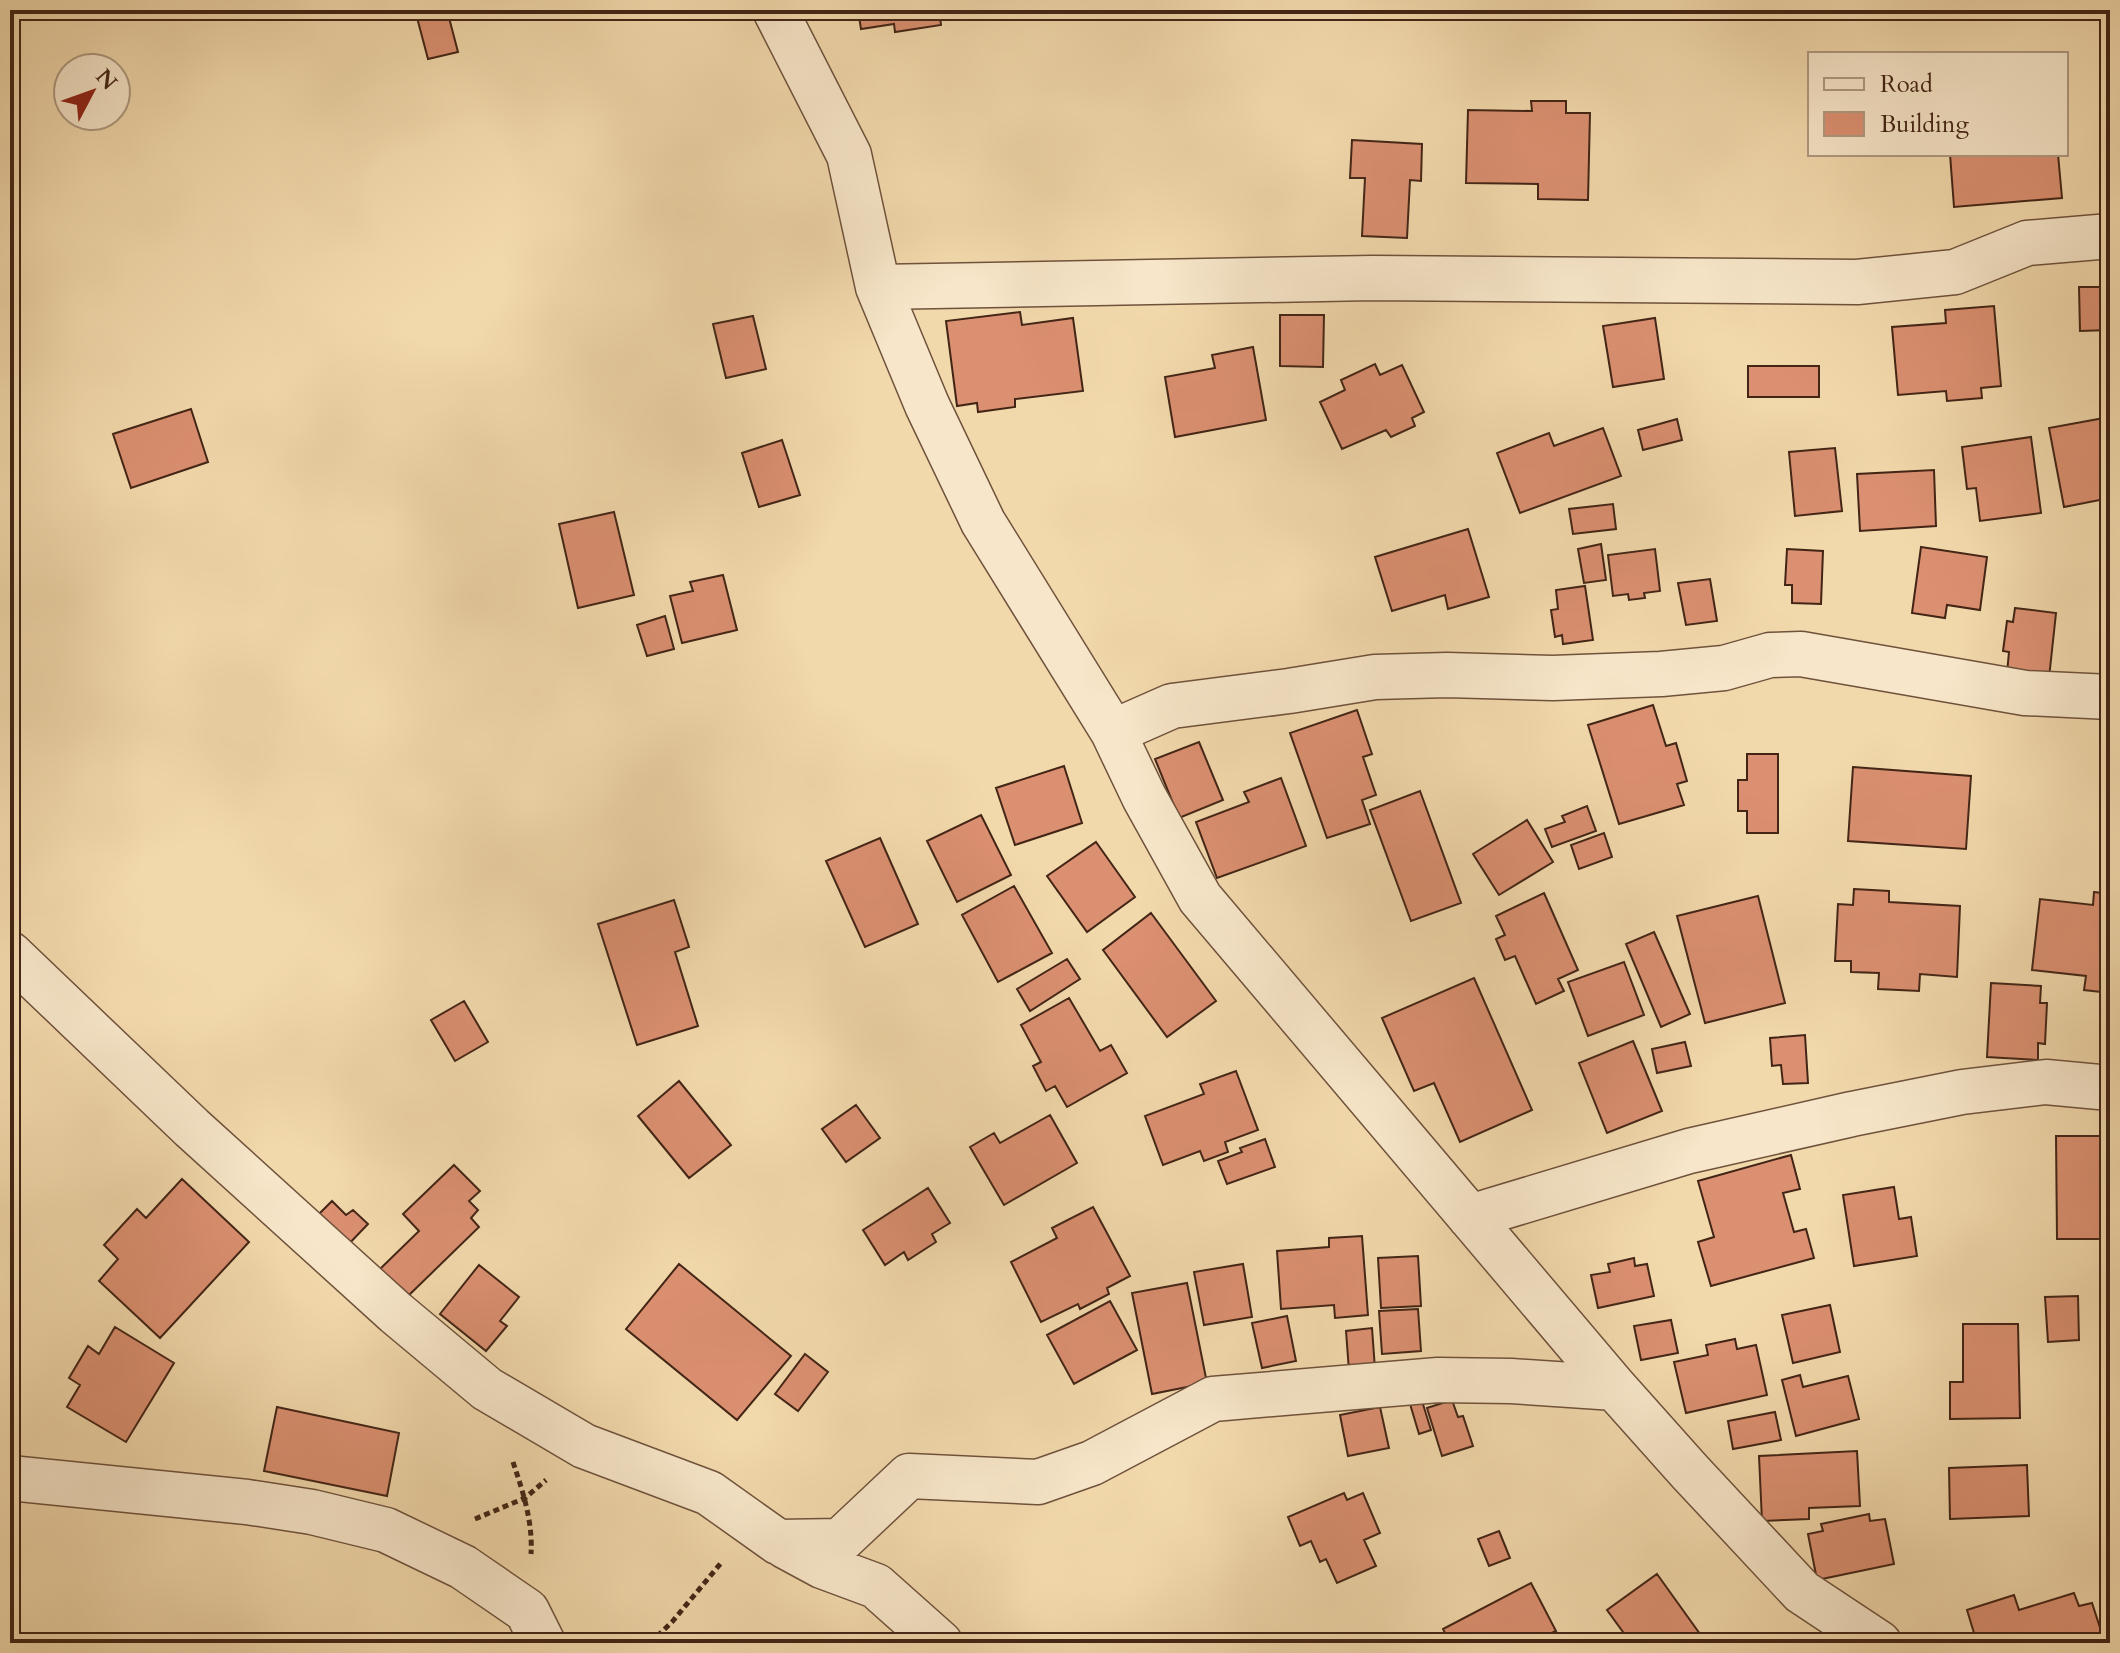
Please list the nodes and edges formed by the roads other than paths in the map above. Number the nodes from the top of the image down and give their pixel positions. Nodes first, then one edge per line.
1 (775, 10) edge
2 (2110, 236) edge
3 (878, 287) junction
4 (2110, 697) edge
5 (1113, 732) junction
6 (10, 954) edge
7 (2110, 1088) edge
8 (1470, 1217) junction
9 (1615, 1388) junction
10 (10, 1478) edge
11 (778, 1542) junction
12 (535, 1627) edge
13 (940, 1643) edge
14 (1879, 1643) edge

1 - 3 street
2 - 3 street
3 - 5 street
4 - 5 street
5 - 8 street
6 - 11 street
7 - 8 street
8 - 9 street
9 - 11 street
9 - 14 street
10 - 12 street
11 - 13 street

